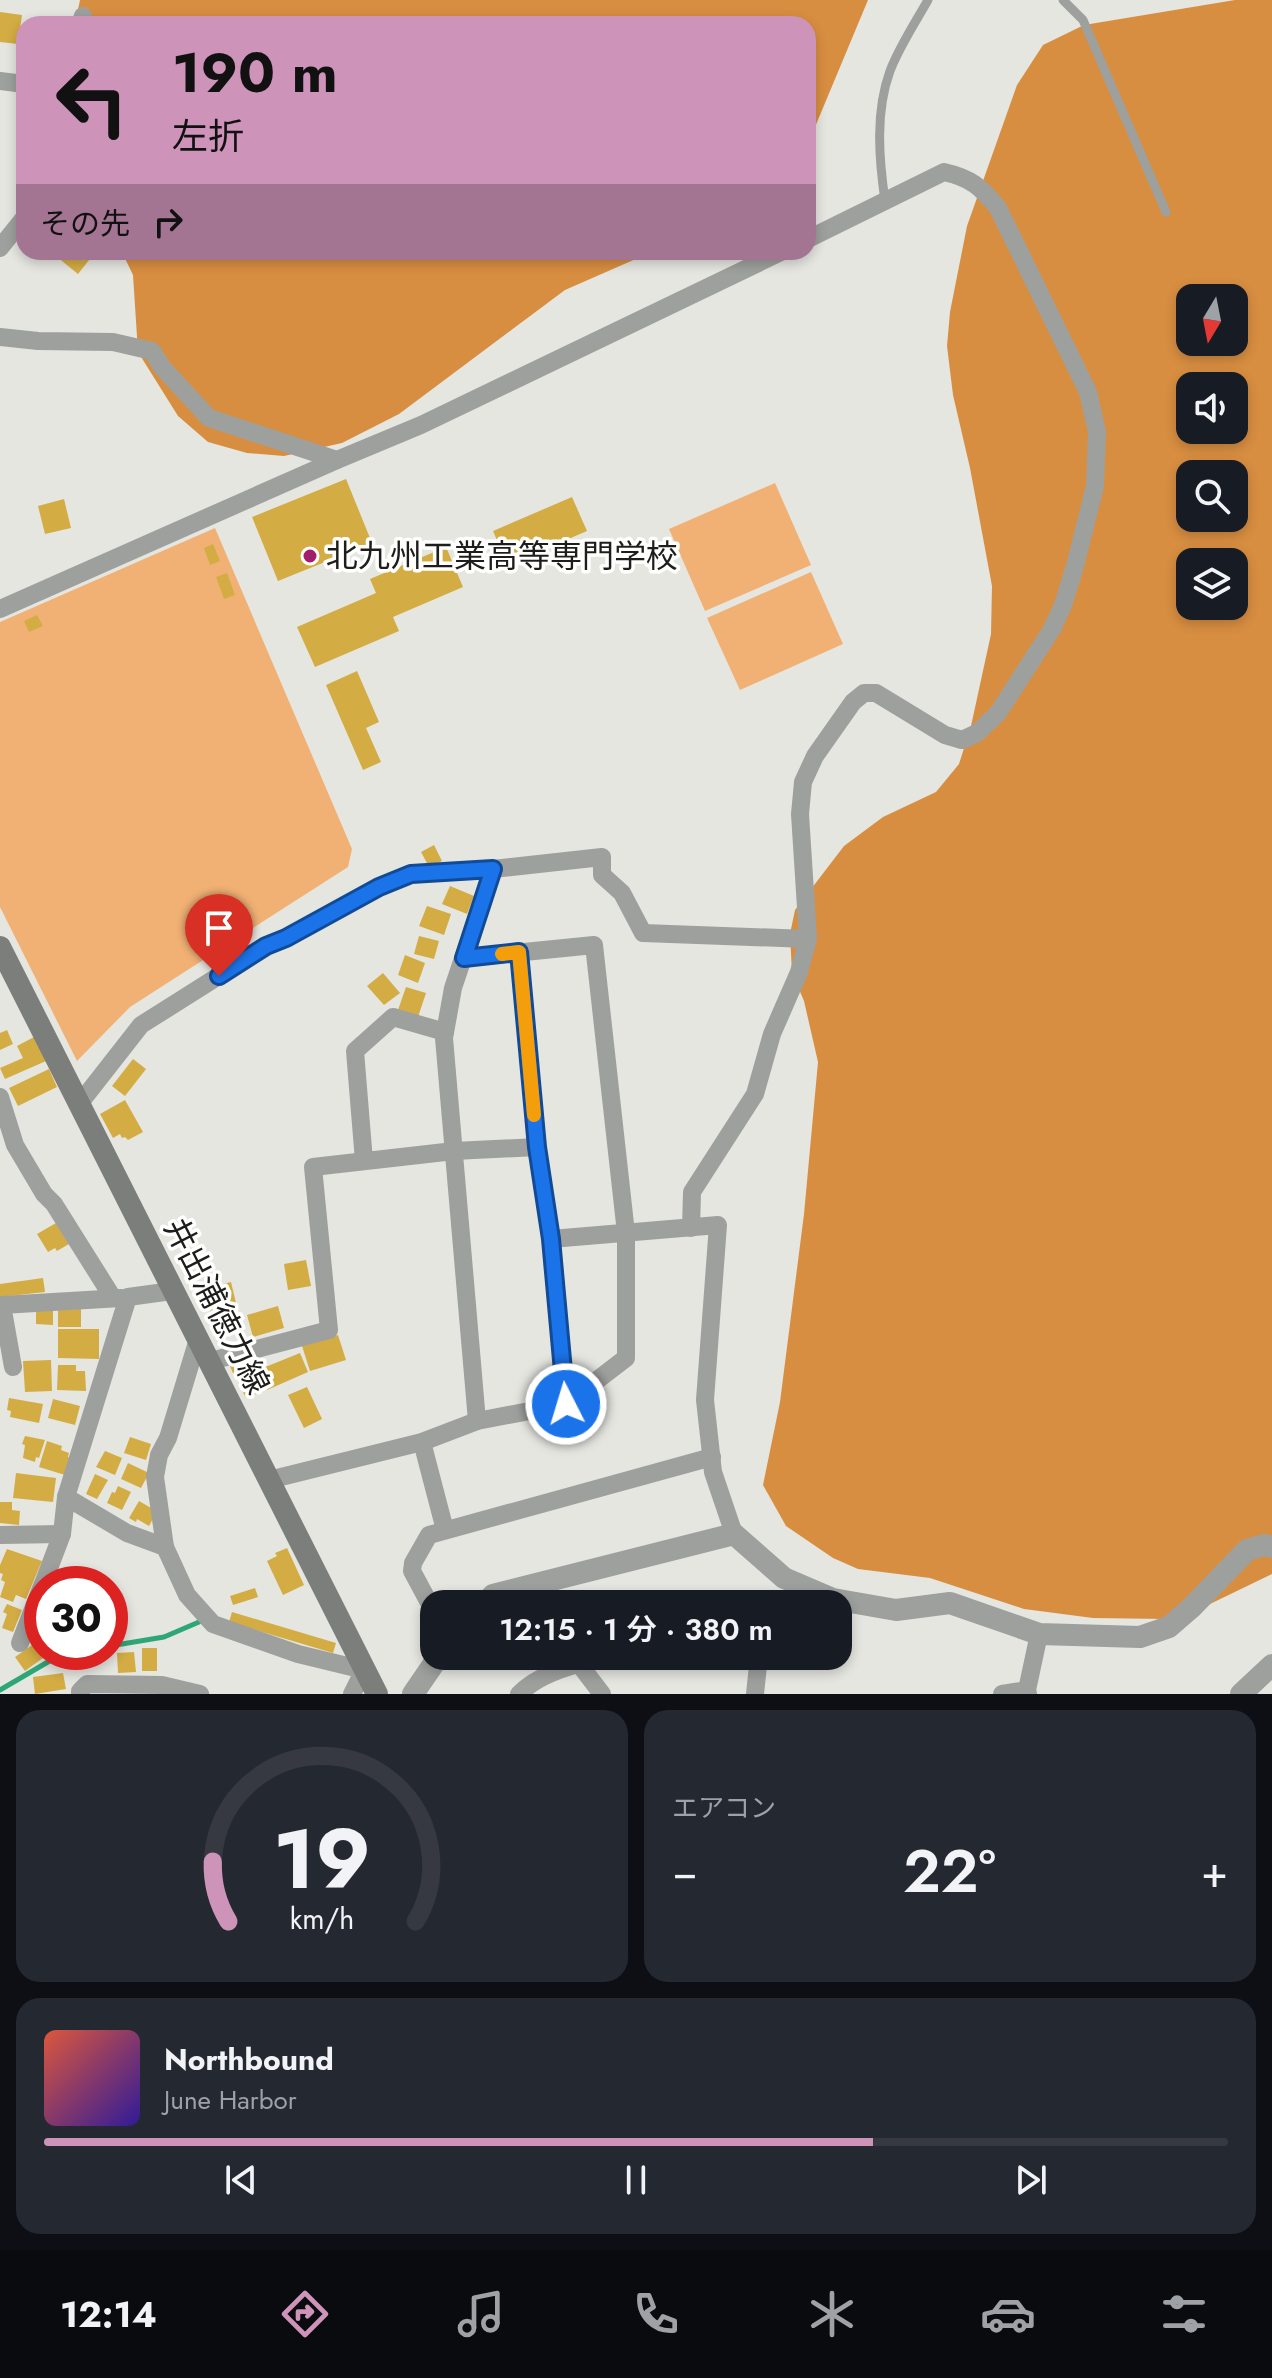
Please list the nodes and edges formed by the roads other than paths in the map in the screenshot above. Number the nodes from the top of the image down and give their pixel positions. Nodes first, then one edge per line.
1 (928, 0) edge
2 (1063, 0) edge
3 (885, 201) junction
4 (1166, 212) dead end
5 (16, 228) edge
6 (816, 235) edge
7 (0, 248) edge
8 (764, 260) edge
9 (0, 337) edge
10 (337, 460) junction
11 (0, 609) edge
12 (493, 869) junction
13 (808, 939) junction
14 (0, 947) edge
15 (519, 952) junction
16 (464, 958) junction
17 (445, 1032) junction
18 (0, 1097) edge
19 (80, 1103) junction
20 (537, 1147) junction
21 (454, 1151) junction
22 (364, 1161) junction
23 (691, 1228) junction
24 (626, 1233) junction
25 (551, 1239) junction
26 (172, 1291) junction
27 (120, 1298) junction
28 (198, 1339) junction
29 (211, 1361) junction
30 (13, 1367) dead end
31 (566, 1404) junction
32 (477, 1421) junction
33 (422, 1442) junction
34 (712, 1457) junction
35 (269, 1480) junction
36 (66, 1497) junction
37 (445, 1530) junction
38 (62, 1534) junction
39 (734, 1534) junction
40 (0, 1535) edge
41 (165, 1547) junction
42 (1272, 1547) edge
43 (49, 1566) edge
44 (422, 1590) edge
45 (549, 1590) edge
46 (24, 1632) edge
47 (1039, 1634) junction
48 (20, 1643) dead end
49 (1272, 1665) edge
50 (364, 1670) junction
51 (429, 1670) edge
52 (555, 1670) edge
53 (584, 1670) edge
54 (758, 1670) edge
55 (1028, 1692) edge
56 (80, 1694) edge
57 (200, 1694) edge
58 (352, 1694) edge
59 (377, 1694) edge
60 (413, 1694) edge
61 (519, 1694) edge
62 (602, 1694) edge
63 (755, 1694) edge
64 (1002, 1694) edge
65 (1241, 1694) edge

1 - 3 lane
2 - 4 lane
3 - 6 street
3 - 13 street
5 - 7 street
8 - 10 street
9 - 10 street
10 - 11 street
12 - 13 street
12 - 16 street
12 - 19 street
13 - 23 street
14 - 19 main road, 井出浦徳力線
15 - 16 street
15 - 20 street
15 - 24 street
16 - 17 street
17 - 21 street
17 - 22 street
18 - 27 street
19 - 26 main road, 井出浦徳力線
20 - 21 street
20 - 25 street
21 - 22 street
21 - 32 street
22 - 29 street
23 - 24 street
23 - 34 street
24 - 25 street
24 - 31 street
25 - 31 street
26 - 27 street
26 - 28 main road, 井出浦徳力線
27 - 30 street
27 - 36 street
28 - 29 main road, 井出浦徳力線
28 - 41 street
29 - 35 main road, 井出浦徳力線
31 - 32 street
32 - 33 street
33 - 35 street
33 - 37 street
34 - 37 street
34 - 39 street
35 - 50 main road, 井出浦徳力線
36 - 38 street
36 - 41 street
37 - 44 street
38 - 40 street
38 - 43 street
39 - 45 street
39 - 47 street
41 - 50 street
42 - 47 street
46 - 48 street
47 - 55 street
49 - 65 street
50 - 58 street
50 - 59 main road, 井出浦徳力線
51 - 60 street
52 - 61 street
53 - 62 street
54 - 63 street
55 - 64 street
56 - 57 street

